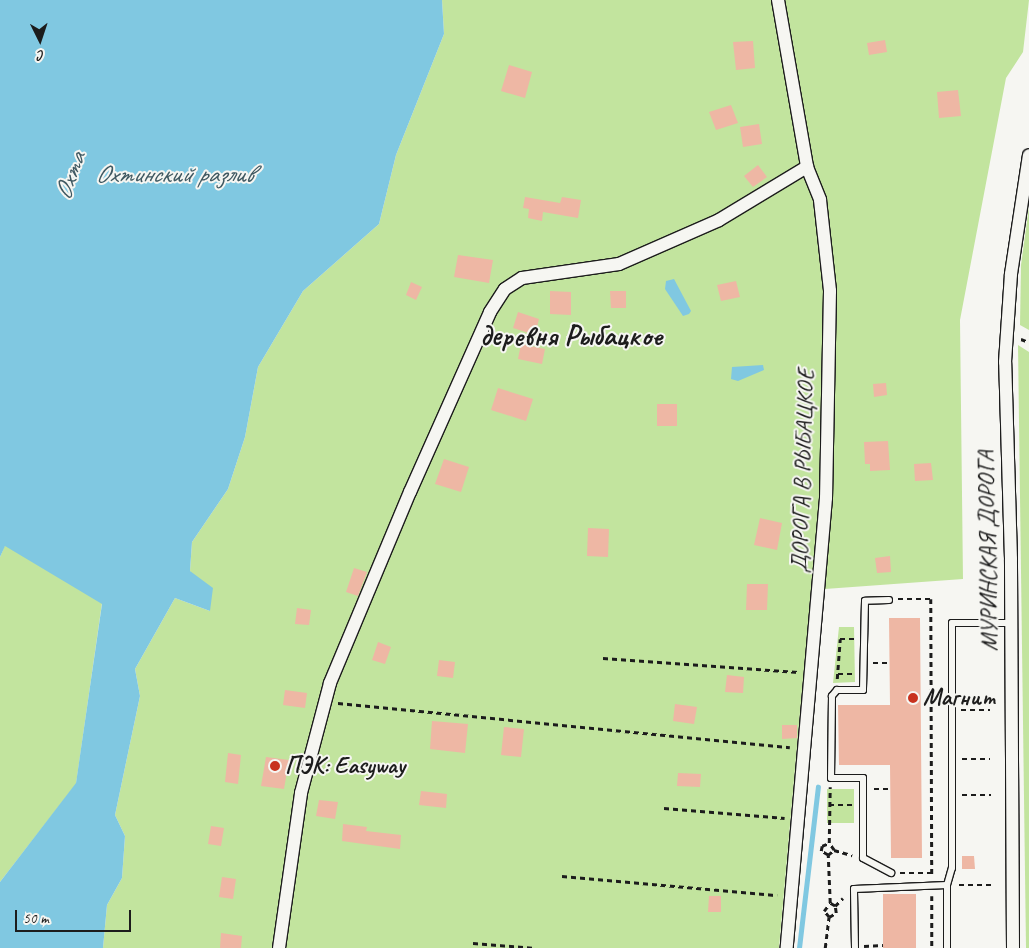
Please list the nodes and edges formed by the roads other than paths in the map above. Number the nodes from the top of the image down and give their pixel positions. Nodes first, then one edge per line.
1 (778, 0) edge
2 (1029, 155) edge
3 (807, 167) junction
4 (889, 600) road end
5 (1011, 623) junction
6 (891, 874) road end
7 (947, 885) junction
8 (855, 947) edge
9 (279, 948) edge
10 (786, 948) edge
11 (947, 948) edge
12 (1013, 948) edge

1 - 3 street, ДОРОГА В РЫБАЦКОЕ
2 - 5 street, МУРИНСКАЯ ДОРОГА
3 - 9 street
3 - 10 street, ДОРОГА В РЫБАЦКОЕ
4 - 6 lane
5 - 7 lane
5 - 12 street, МУРИНСКАЯ ДОРОГА
7 - 8 lane
7 - 11 lane

